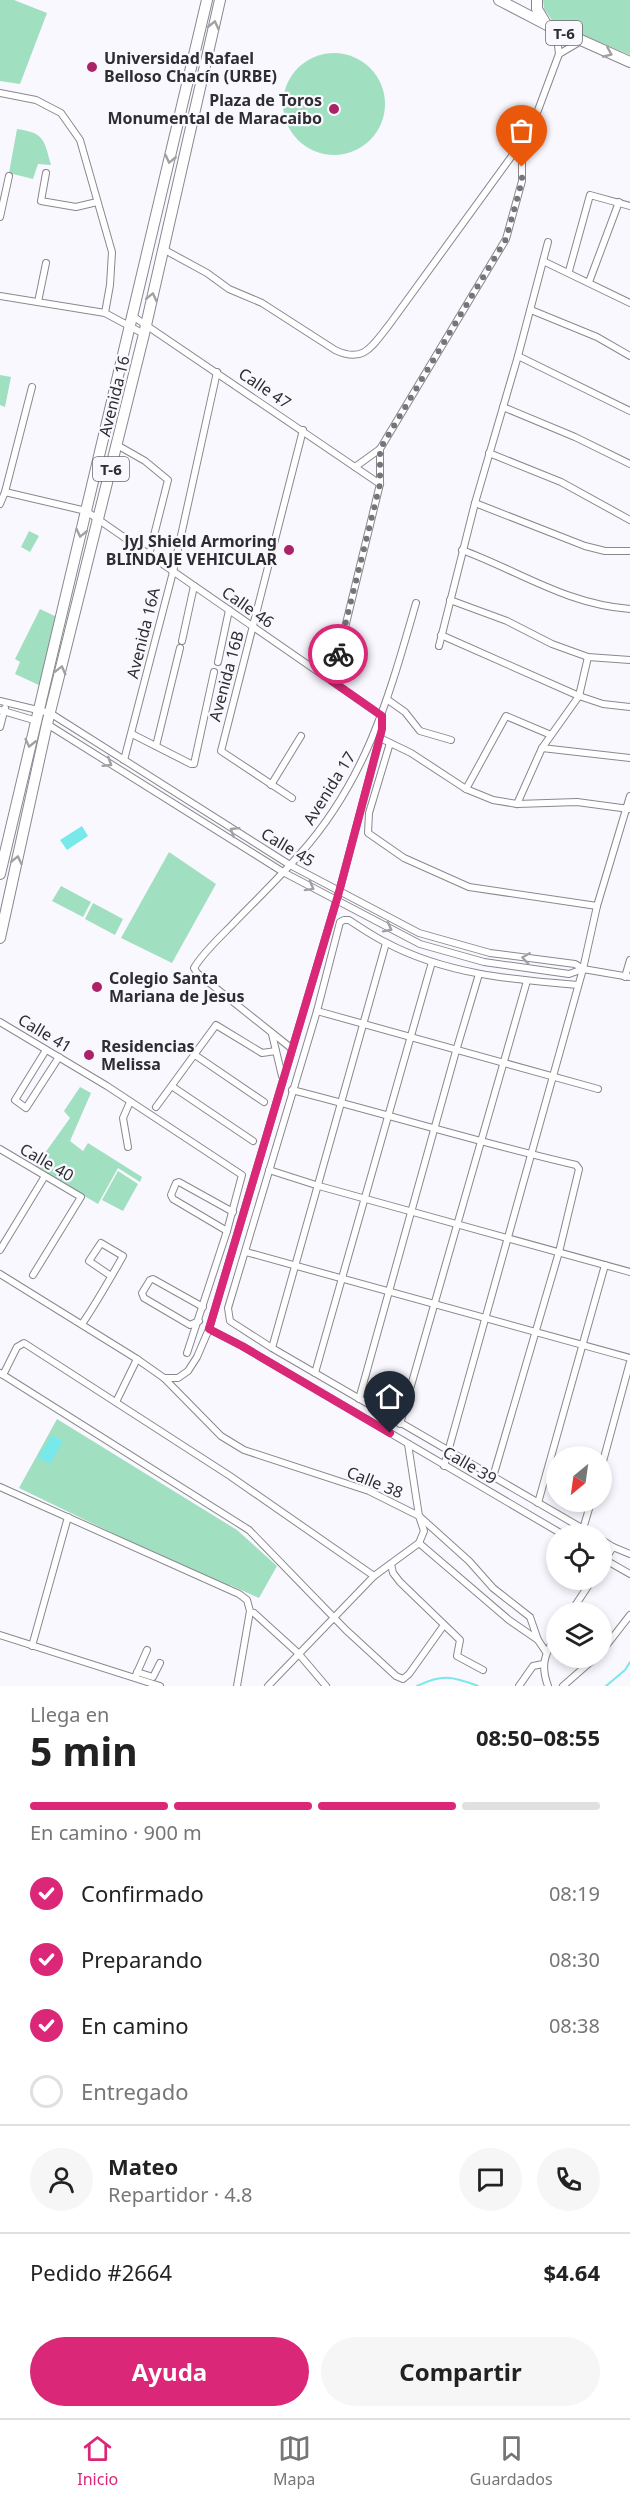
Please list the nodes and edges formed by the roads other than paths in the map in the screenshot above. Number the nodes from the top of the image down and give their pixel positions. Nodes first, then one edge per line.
1 (207, 0) edge
2 (220, 0) edge
3 (499, 0) edge
4 (537, 0) edge
5 (552, 27) junction
6 (581, 41) junction
7 (559, 54) junction
8 (630, 62) edge
9 (0, 93) edge
10 (522, 153) junction
11 (46, 173) dead end
12 (9, 176) dead end
13 (97, 202) junction
14 (618, 202) junction
15 (630, 206) edge
16 (0, 217) edge
17 (548, 242) dead end
18 (163, 249) junction
19 (543, 261) junction
20 (46, 263) dead end
21 (569, 271) junction
22 (590, 282) junction
23 (0, 296) edge
24 (38, 303) junction
25 (630, 303) edge
26 (531, 310) junction
27 (105, 313) junction
28 (134, 316) junction
29 (130, 328) junction
30 (145, 329) junction
31 (518, 356) junction
32 (630, 356) edge
33 (217, 372) junction
34 (32, 387) dead end
35 (503, 407) junction
36 (630, 411) edge
37 (303, 430) junction
38 (117, 445) junction
39 (380, 449) junction
40 (489, 453) junction
41 (630, 464) edge
42 (356, 467) junction
43 (380, 484) junction
44 (5, 492) junction
45 (475, 503) junction
46 (0, 504) edge
47 (86, 511) junction
48 (99, 520) junction
49 (630, 520) edge
50 (462, 550) junction
51 (630, 551) edge
52 (150, 555) junction
53 (173, 572) junction
54 (194, 586) junction
55 (450, 600) junction
56 (416, 603) dead end
57 (630, 609) edge
58 (229, 610) junction
59 (253, 627) junction
60 (441, 635) junction
61 (182, 641) dead end
62 (439, 646) dead end
63 (180, 648) dead end
64 (588, 657) junction
65 (630, 660) edge
66 (218, 662) dead end
67 (214, 672) dead end
68 (332, 681) junction
69 (579, 696) junction
70 (388, 700) junction
71 (3, 701) edge
72 (630, 707) edge
73 (2, 711) edge
74 (50, 713) junction
75 (37, 715) junction
76 (382, 716) junction
77 (47, 724) junction
78 (0, 726) edge
79 (132, 734) junction
80 (551, 735) junction
81 (301, 736) dead end
82 (380, 738) junction
83 (451, 740) dead end
84 (390, 743) junction
85 (156, 746) junction
86 (542, 748) junction
87 (630, 758) edge
88 (124, 760) junction
89 (271, 785) junction
90 (466, 789) junction
91 (630, 796) edge
92 (292, 798) dead end
93 (517, 804) junction
94 (628, 808) edge
95 (290, 865) junction
96 (283, 872) junction
97 (0, 874) edge
98 (339, 892) junction
99 (336, 902) junction
100 (597, 906) junction
101 (0, 938) edge
102 (386, 943) junction
103 (630, 960) edge
104 (432, 962) junction
105 (583, 969) junction
106 (479, 974) junction
107 (627, 977) edge
108 (527, 981) junction
109 (578, 985) junction
110 (317, 1011) junction
111 (0, 1022) edge
112 (364, 1024) junction
113 (272, 1033) junction
114 (410, 1038) junction
115 (291, 1048) junction
116 (46, 1050) junction
117 (276, 1051) junction
118 (456, 1051) junction
119 (195, 1055) junction
120 (59, 1057) junction
121 (504, 1064) junction
122 (282, 1077) junction
123 (552, 1078) junction
124 (28, 1079) junction
125 (173, 1087) junction
126 (40, 1088) junction
127 (598, 1089) dead end
128 (292, 1090) junction
129 (130, 1102) junction
130 (264, 1102) dead end
131 (343, 1103) junction
132 (156, 1107) dead end
133 (389, 1116) junction
134 (435, 1128) junction
135 (253, 1141) dead end
136 (480, 1142) junction
137 (128, 1147) dead end
138 (0, 1149) edge
139 (531, 1155) junction
140 (269, 1170) junction
141 (45, 1176) junction
142 (319, 1186) junction
143 (364, 1198) junction
144 (412, 1211) junction
145 (232, 1212) junction
146 (457, 1224) junction
147 (227, 1231) junction
148 (508, 1237) junction
149 (0, 1250) edge
150 (246, 1252) junction
151 (559, 1252) junction
152 (605, 1265) junction
153 (296, 1266) junction
154 (630, 1272) edge
155 (0, 1274) edge
156 (33, 1275) dead end
157 (111, 1276) junction
158 (342, 1279) junction
159 (389, 1292) junction
160 (435, 1304) junction
161 (204, 1307) junction
162 (485, 1319) junction
163 (200, 1320) junction
164 (82, 1324) junction
165 (209, 1329) junction
166 (536, 1334) junction
167 (582, 1345) junction
168 (272, 1348) junction
169 (188, 1353) dead end
170 (137, 1359) junction
171 (630, 1360) edge
172 (315, 1373) junction
173 (2, 1374) edge
174 (164, 1378) junction
175 (359, 1399) junction
176 (116, 1402) junction
177 (400, 1424) junction
178 (408, 1444) junction
179 (607, 1446) edge
180 (448, 1451) junction
181 (444, 1466) junction
182 (494, 1477) junction
183 (0, 1487) edge
184 (538, 1503) junction
185 (419, 1516) junction
186 (68, 1517) junction
187 (574, 1524) edge
188 (546, 1525) edge
189 (419, 1543) junction
190 (614, 1547) joint
191 (612, 1550) edge
192 (630, 1554) edge
193 (391, 1564) junction
194 (612, 1565) edge
195 (630, 1574) edge
196 (374, 1576) junction
197 (255, 1613) dead end
198 (630, 1615) edge
199 (334, 1617) junction
200 (444, 1625) junction
201 (0, 1635) edge
202 (612, 1638) edge
203 (538, 1640) junction
204 (32, 1647) junction
205 (147, 1650) dead end
206 (546, 1652) joint
207 (298, 1653) junction
208 (160, 1663) dead end
209 (543, 1664) junction
210 (584, 1668) edge
211 (483, 1670) dead end
212 (136, 1675) junction
213 (160, 1686) edge
214 (237, 1686) edge
215 (268, 1686) edge
216 (326, 1686) edge
217 (519, 1686) edge
218 (549, 1686) edge
219 (563, 1686) edge

1 -> 28 highway, Avenida 16 / T-6
18 -> 2 highway, Avenida 16 / T-6
3 - 5 highway, T-6
4 - 5 highway, T-6
5 - 6 highway, T-6
5 - 7 street
6 - 7 street
6 -> 8 highway, T-6
7 - 10 street
9 - 13 street
10 - 18 street
10 - 39 street
11 - 13 street
12 - 16 street
13 - 27 street
14 - 15 street
14 - 21 street
14 - 22 street
17 - 19 street
30 -> 18 highway, Avenida 16 / T-6
19 - 21 street
19 - 26 street
20 - 24 street
21 - 22 street
22 - 25 street
23 - 24 street
24 - 27 street
26 - 31 street
26 - 32 street
27 - 29 street
28 - 29 highway, Avenida 16 / T-6
28 - 30 street, Calle 47
29 - 30 street
29 - 47 highway, Avenida 16 / T-6
30 - 33 street, Calle 47
30 - 38 highway, Avenida 16 / T-6
31 - 35 street
31 - 36 street
33 - 37 street, Calle 47
33 - 53 street, Avenida 16A
34 - 44 street
35 - 40 street
35 - 41 street
37 - 42 street, Calle 47
37 - 59 street, Avenida 16B
38 - 48 highway, Avenida 16 / T-6
38 - 52 street
39 - 42 street
39 - 43 street
40 - 45 street
40 - 49 street
42 - 43 street, Calle 47
43 - 68 street
44 - 46 street
44 - 47 street
45 - 50 street
45 - 51 street
47 - 48 street, Calle 46
47 -> 75 highway, Avenida 16 / T-6
48 - 52 street, Calle 46
74 -> 48 highway, Avenida 16 / T-6
50 - 55 street
50 - 57 street
52 - 53 street, Calle 46
53 - 54 street, Calle 46
53 - 79 street, Avenida 16A
54 - 58 street, Calle 46
54 - 61 street
55 - 60 street
55 - 64 street
56 - 70 street
58 - 59 street, Calle 46
58 - 66 street
59 - 68 street, Calle 46
59 - 89 street, Avenida 16B
60 - 62 street
60 - 69 street
63 - 85 street
64 - 65 street
64 - 69 street
67 - 85 street
68 - 76 street, Calle 46
69 - 72 street
69 - 80 street
70 - 76 street
70 - 83 street
71 - 73 street
71 - 75 street, Calle 45
73 - 75 street, Calle 45
73 - 78 street
74 - 75 street, Calle 45
74 - 77 highway, Avenida 16 / T-6
74 - 88 street, Calle 45
75 - 77 street, Calle 45
75 -> 97 highway, Avenida 16 / T-6
76 - 82 street
76 - 95 street, Avenida 17
77 -> 96 street, Calle 45
101 -> 77 highway, Avenida 16 / T-6
79 - 85 street
79 - 88 street, Avenida 16A
80 - 86 street
80 - 90 street
81 - 89 street
82 - 84 street
82 - 98 street
84 - 90 street
84 - 100 street
86 - 87 street
86 - 93 street
95 -> 88 street, Calle 45
89 - 92 street
90 - 93 street
91 - 94 street
93 - 94 street
94 - 100 street
95 - 96 street, Avenida 17
95 - 98 street, Calle 45
96 -> 99 street, Calle 45
96 - 113 street, Avenida 17
98 - 99 street
105 -> 98 street, Calle 45
99 -> 105 street, Calle 45
99 - 115 street
100 - 105 street
102 - 104 street
102 - 110 street
102 - 112 street
103 - 107 street
104 - 106 street
104 - 114 street
105 - 107 street, Calle 45
105 - 109 street
106 - 108 street
106 - 118 street
108 - 109 street
108 - 121 street
109 - 123 street
110 - 112 street
110 - 128 street
111 - 116 street, Calle 41
112 - 114 street
112 - 131 street
113 - 115 street
113 - 117 street
114 - 118 street
114 - 133 street
115 - 122 street
116 - 120 street, Calle 41
116 - 124 street
117 - 119 street
117 - 122 street
118 - 121 street
118 - 134 street
119 - 125 street
119 - 130 street
120 - 126 street
120 - 129 street, Calle 41
121 - 123 street
121 - 136 street
122 - 165 street
123 - 127 street
123 - 139 street
124 - 126 street
124 - 126 street
125 - 132 street
125 - 135 street
128 - 131 street
128 - 140 street
129 - 137 street
129 - 145 street, Calle 41
131 - 133 street
131 - 142 street
133 - 134 street
133 - 143 street
134 - 136 street
134 - 144 street
136 - 139 street
136 - 146 street
138 - 141 street, Calle 40
139 - 148 street
139 - 151 street
140 - 142 street
140 - 150 street
141 - 149 street
141 - 156 street, Calle 40
142 - 143 street
142 - 153 street
143 - 144 street
143 - 158 street
144 - 146 street
144 - 159 street
145 - 147 street
145 - 147 street
146 - 148 street
146 - 160 street
147 - 161 street
148 - 151 street
148 - 162 street
150 - 153 street
150 - 168 street
151 - 152 street
151 - 166 street
152 - 154 street
152 - 167 street
153 - 158 street
153 - 168 street
155 - 164 street, Calle 38
157 - 157 street
157 - 164 street
158 - 159 street
158 - 172 street
159 - 160 street
159 - 175 street
160 - 162 street
160 - 177 street
161 - 163 street
161 - 163 street
162 - 166 street
162 - 180 street
163 - 169 street
164 - 170 street, Calle 38
165 - 174 street
165 - 178 street, Calle 39
166 - 167 street
166 - 182 street
167 - 171 street
167 - 184 street
168 - 172 street
170 - 174 street, Calle 38
170 - 176 street
171 - 179 street
172 - 175 street
173 - 176 street
173 - 199 street
174 - 185 street, Calle 38
175 - 177 street
176 - 196 street
177 - 180 street
178 - 181 street, Calle 39
178 - 185 street
180 - 181 street
180 - 182 street
181 - 188 street, Calle 39
182 - 184 street
183 - 186 street
184 - 187 street
185 - 189 street
185 - 203 street, Calle 38
186 - 204 street
186 - 214 street
189 - 193 street
189 - 203 street
190 - 191 street
190 - 192 street
193 - 196 street
193 - 200 street
194 - 195 street
196 - 199 street
197 - 207 street
198 - 202 street
199 - 200 street
199 - 207 street
200 - 211 street
201 - 204 street
203 - 206 street, Calle 38
204 - 212 street
205 - 212 street
206 - 209 street
207 - 215 street
207 - 216 street
208 - 212 street
209 - 217 street
209 - 218 street
210 - 219 street
212 - 213 street

